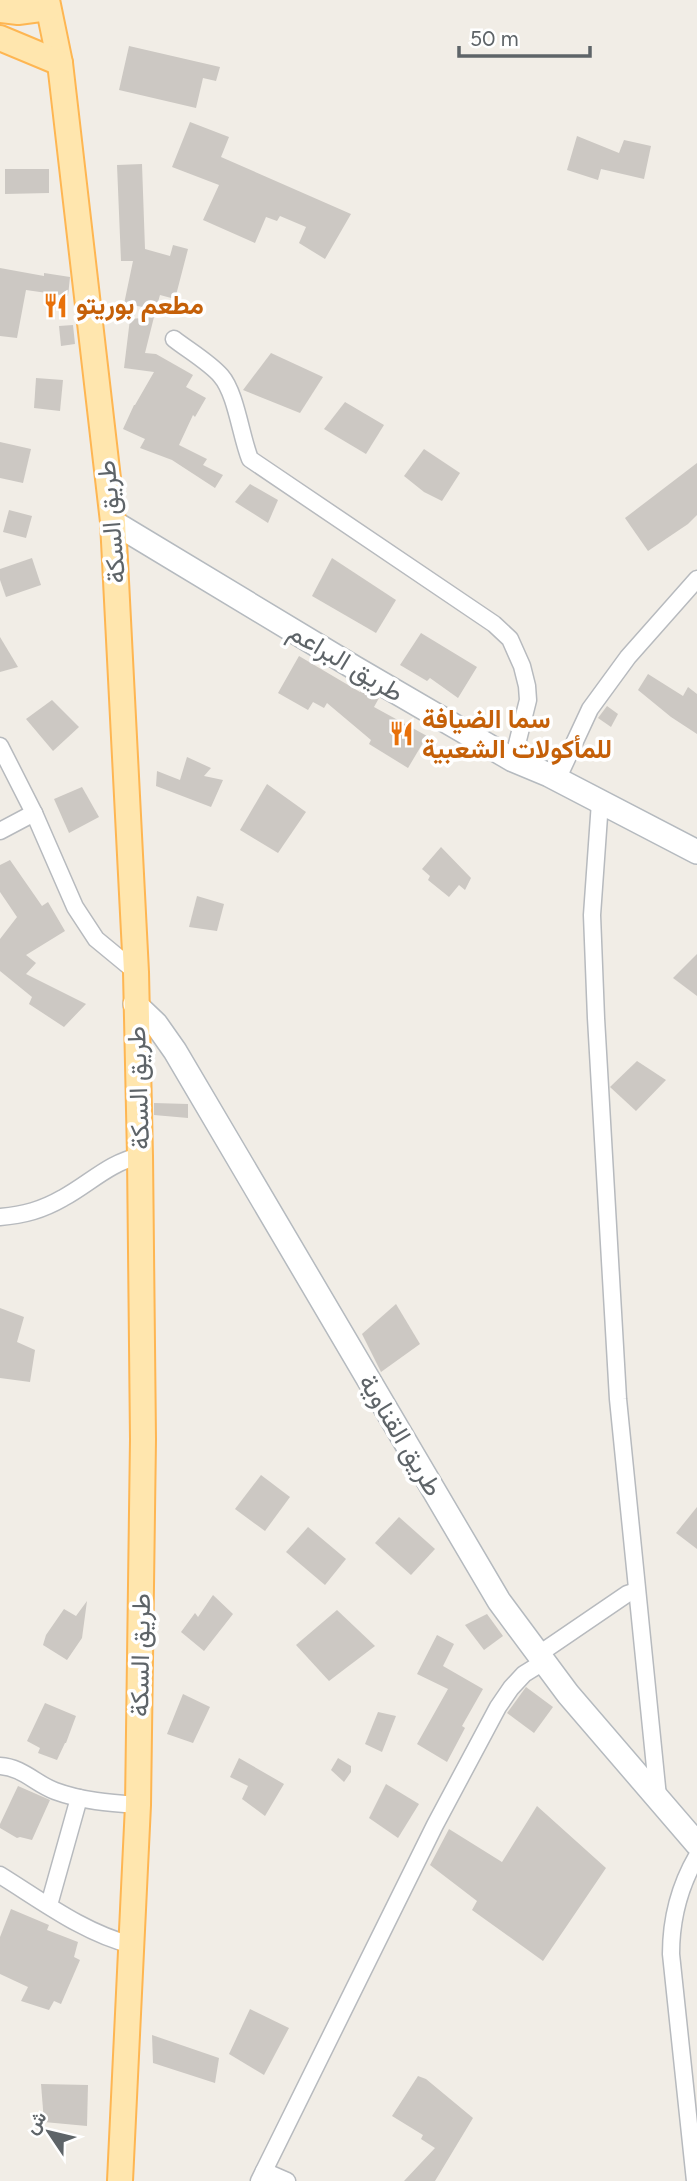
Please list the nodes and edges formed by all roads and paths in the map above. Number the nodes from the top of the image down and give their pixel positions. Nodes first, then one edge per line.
1 (48, 4) edge
2 (0, 10) edge
3 (0, 38) edge
4 (60, 63) junction
5 (174, 339) dead end
6 (113, 522) junction
7 (694, 587) edge
8 (0, 746) edge
9 (513, 760) junction
10 (557, 780) junction
11 (600, 802) junction
12 (34, 813) junction
13 (0, 831) edge
14 (697, 852) edge
15 (136, 972) junction
16 (135, 1004) junction
17 (140, 1156) junction
18 (0, 1217) edge
19 (636, 1591) junction
20 (542, 1658) junction
21 (0, 1766) edge
22 (79, 1798) junction
23 (658, 1800) junction
24 (138, 1805) junction
25 (697, 1844) edge
26 (697, 1856) edge
27 (0, 1875) edge
28 (49, 1905) junction
29 (132, 1945) junction
30 (261, 2176) edge
31 (120, 2181) edge
32 (287, 2181) edge
33 (695, 2181) edge

1 - 2 main road
1 - 4 main road, طريق السكة
3 - 4 main road
4 - 6 main road, طريق السكة
5 - 9 street
6 - 9 street, طريق البراعم
6 - 15 main road, طريق السكة
7 - 10 street
8 - 12 street
9 - 10 street, طريق البراعم
10 - 11 street, طريق البراعم
11 - 14 street, طريق البراعم
11 - 19 street
12 - 13 street
12 - 15 street
15 - 16 main road, طريق السكة
16 - 17 main road, طريق السكة
16 - 20 street, طريق القناوية
17 - 18 street
17 - 24 main road, طريق السكة
19 - 20 street
19 - 23 street
20 - 23 street, طريق القناوية
20 - 30 street
21 - 22 street
22 - 24 street
22 - 28 street
23 - 25 street, طريق القناوية
24 - 29 main road, طريق السكة
26 - 33 street
27 - 28 street
28 - 29 street
29 - 31 main road, طريق السكة
30 - 32 street

